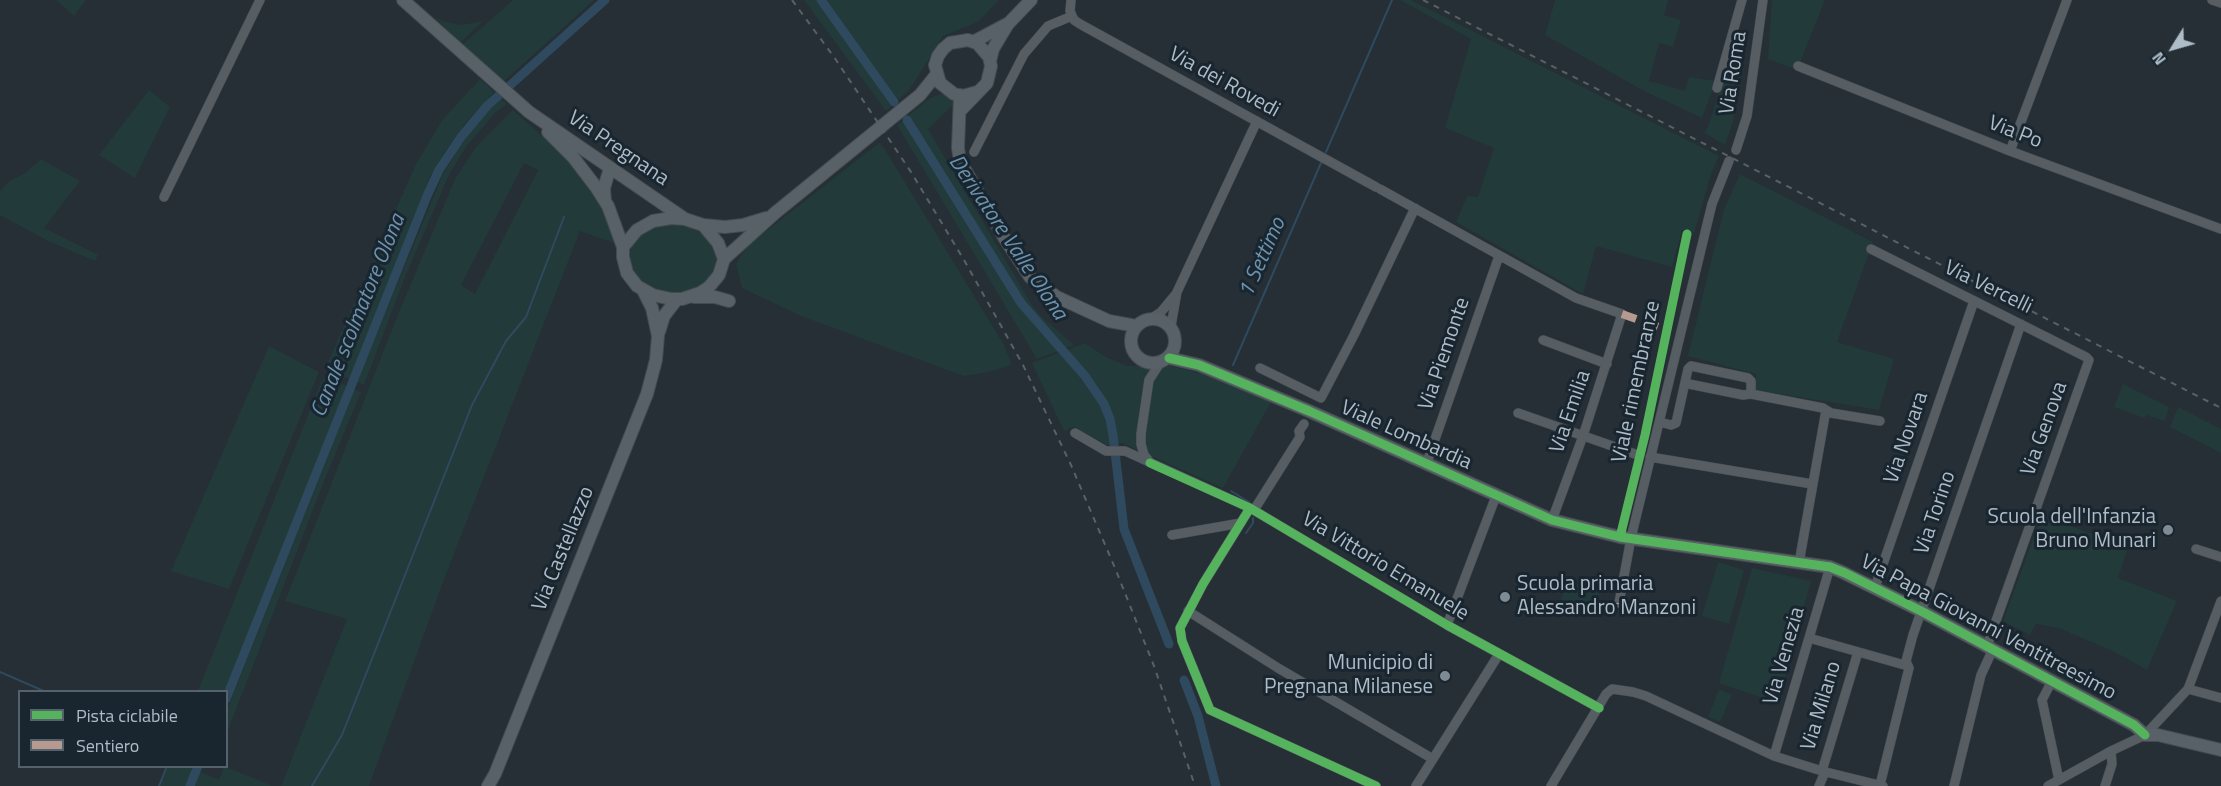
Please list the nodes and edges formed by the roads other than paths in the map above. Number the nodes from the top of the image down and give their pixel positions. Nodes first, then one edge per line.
1 (260, 0) edge
2 (403, 0) edge
3 (1031, 0) edge
4 (1071, 0) edge
5 (1742, 0) edge
6 (1763, 0) edge
7 (2067, 0) edge
8 (2212, 0) edge
9 (2221, 3) edge
10 (1072, 15) junction
11 (1008, 24) junction
12 (973, 42) junction
13 (990, 61) junction
14 (1798, 66) dead end
15 (936, 75) junction
16 (1717, 88) dead end
17 (946, 90) junction
18 (976, 92) junction
19 (920, 95) junction
20 (960, 96) junction
21 (960, 111) junction
22 (529, 112) junction
23 (1257, 121) junction
24 (1736, 150) dead end
25 (2010, 151) junction
26 (974, 152) dead end
27 (1729, 161) dead end
28 (610, 168) junction
29 (164, 197) dead end
30 (605, 201) junction
31 (1415, 208) junction
32 (775, 213) junction
33 (685, 219) junction
34 (703, 225) junction
35 (2221, 229) edge
36 (623, 247) junction
37 (1871, 249) dead end
38 (1499, 256) junction
39 (724, 259) junction
40 (643, 290) junction
41 (1177, 292) junction
42 (682, 298) junction
43 (729, 301) dead end
44 (1974, 301) junction
45 (1622, 314) joint
46 (1152, 318) junction
47 (1109, 321) junction
48 (2021, 324) junction
49 (1136, 326) junction
50 (1171, 326) junction
51 (658, 336) junction
52 (1543, 340) dead end
53 (1131, 341) junction
54 (1176, 344) junction
55 (1164, 360) junction
56 (2089, 360) joint
57 (1607, 364) junction
58 (1199, 365) junction
59 (1260, 368) dead end
60 (1685, 385) junction
61 (1751, 394) junction
62 (1826, 410) junction
63 (1518, 413) dead end
64 (1880, 421) dead end
65 (1660, 423) junction
66 (1304, 424) dead end
67 (1075, 433) dead end
68 (1583, 436) junction
69 (1635, 454) dead end
70 (1650, 457) junction
71 (1150, 463) junction
72 (1426, 465) junction
73 (1812, 484) junction
74 (1496, 496) junction
75 (1252, 509) junction
76 (1552, 520) junction
77 (1241, 523) junction
78 (1172, 535) dead end
79 (1631, 538) junction
80 (2196, 549) dead end
81 (2221, 557) edge
82 (1799, 562) junction
83 (1830, 567) junction
84 (1875, 587) junction
85 (2221, 601) edge
86 (1619, 603) dead end
87 (1188, 611) junction
88 (1922, 611) junction
89 (1447, 624) junction
90 (1809, 638) junction
91 (1990, 648) junction
92 (1858, 652) junction
93 (1499, 654) junction
94 (1908, 666) junction
95 (2052, 681) junction
96 (2188, 689) junction
97 (2221, 698) edge
98 (1599, 708) junction
99 (2145, 735) junction
100 (2221, 750) edge
101 (2111, 751) junction
102 (1774, 756) junction
103 (1433, 759) junction
104 (1823, 771) junction
105 (494, 780) edge
106 (2059, 780) junction
107 (488, 786) edge
108 (1376, 786) edge
109 (1416, 786) edge
110 (1551, 786) edge
111 (1820, 786) edge
112 (1881, 786) edge
113 (1954, 786) edge
114 (2048, 786) edge
115 (2105, 786) edge

1 - 29 street
2 - 22 street, Via Pregnana
3 - 11 street
4 - 10 street
5 - 16 street
6 - 24 street, Via Roma
7 - 25 street
8 - 9 street
10 - 23 street, Via dei Rovedi
10 - 26 street
11 - 12 street
11 - 13 street
12 - 13 street
12 - 15 street
13 - 18 street
14 - 25 street, Via Po
15 - 17 street
15 - 19 street
17 - 19 street
17 - 20 street
18 - 20 street
18 - 21 street
19 - 32 street
20 - 21 street
21 - 47 street
22 - 28 street, Via Pregnana
22 - 30 street, Via Pregnana
23 - 31 street, Via dei Rovedi
23 - 41 street
25 - 35 street, Via Po
27 - 65 street
28 - 30 street
28 - 33 street, Via Pregnana
30 - 36 street, Via Pregnana
31 - 38 street, Via dei Rovedi
31 - 59 street
32 - 34 street
32 - 39 street
33 - 34 street
33 - 36 street
34 - 39 street
36 - 40 street
37 - 44 street, Via Vercelli
38 - 45 street, Via dei Rovedi
38 - 72 street, Via Piemonte
39 - 42 street
40 - 42 street
40 - 51 street, Via Castellazzo
41 - 46 street
41 - 50 street
42 - 43 street
42 - 51 street, Via Castellazzo
44 - 48 street, Via Vercelli
44 - 84 street, Via Novara
45 - 57 street, Via Emilia
46 - 49 street
46 - 50 street
47 - 49 street
47 - 53 street
48 - 56 street, Via Vercelli
48 - 88 street, Via Torino
49 - 53 street
50 - 54 street
51 - 105 street, Via Castellazzo
52 - 57 street
53 - 55 street
54 - 55 street
54 - 58 street, Viale Lombardia
55 - 58 street, Viale Lombardia
55 - 71 street
56 - 91 street, Via Genova
57 - 68 street, Via Emilia
58 - 72 street, Viale Lombardia
60 - 61 street
60 - 61 street
60 - 65 street
61 - 62 street
62 - 64 street
62 - 73 street
63 - 68 street
65 - 70 street
66 - 75 street
67 - 71 street, Via Vittorio Emanuele
68 - 69 street
68 - 76 street, Via Emilia
70 - 73 street
70 - 79 street
71 - 75 street, Via Vittorio Emanuele
72 - 74 street, Viale Lombardia
73 - 82 street
74 - 76 street, Viale Lombardia
74 - 89 street
75 - 77 street
75 - 89 street, Via Vittorio Emanuele
76 - 79 street, Viale Lombardia
77 - 78 street
77 - 87 street
79 - 82 street, Via Papa Giovanni Ventitreesimo
79 - 86 street
80 - 81 street
82 - 83 street, Via Papa Giovanni Ventitreesimo
83 - 84 street, Via Papa Giovanni Ventitreesimo
83 - 90 street, Via Venezia
84 - 88 street, Via Papa Giovanni Ventitreesimo
85 - 96 street
87 - 103 street
87 - 108 street
88 - 91 street, Via Papa Giovanni Ventitreesimo
88 - 94 street, Via Torino
89 - 93 street, Via Vittorio Emanuele
90 - 92 street, Via Milano
90 - 102 street, Via Venezia
91 - 95 street, Via Papa Giovanni Ventitreesimo
91 - 113 street, Via Genova
92 - 94 street, Via Milano
92 - 104 street, Via Milano
93 - 98 street, Via Vittorio Emanuele
93 - 103 street
94 - 112 street, Via Torino
95 - 99 street, Via Papa Giovanni Ventitreesimo
95 - 106 street
96 - 97 street
96 - 99 street
98 - 102 street
98 - 110 street
99 - 100 street
99 - 101 street
101 - 106 street
101 - 115 street
102 - 104 street
103 - 109 street
104 - 111 street, Via Milano
104 - 112 street
105 - 107 street, Via Castellazzo
106 - 114 street

